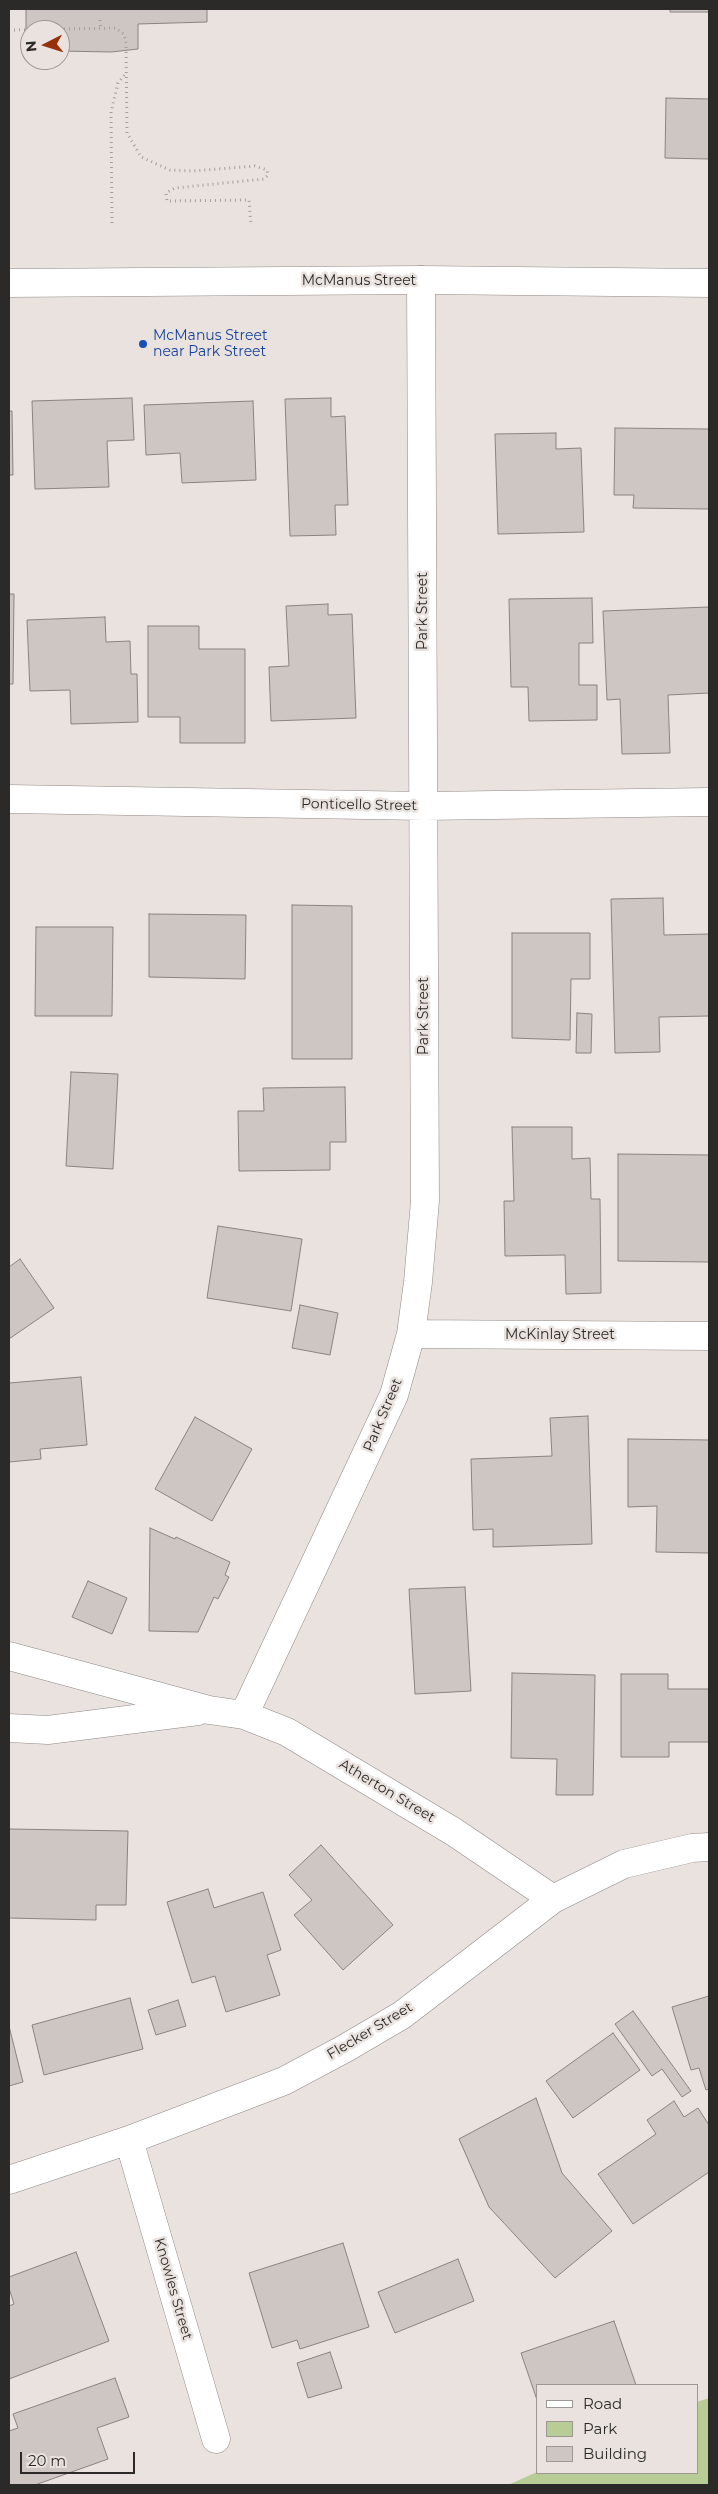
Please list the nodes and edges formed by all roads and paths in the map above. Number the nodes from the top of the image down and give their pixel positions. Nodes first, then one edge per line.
1 (100, 20) dead end
2 (101, 29) junction
3 (9, 30) edge
4 (126, 72) junction
5 (112, 224) dead end
6 (251, 224) dead end
7 (421, 280) junction
8 (9, 283) edge
9 (709, 283) edge
10 (9, 799) edge
11 (709, 802) edge
12 (424, 806) junction
13 (411, 1334) junction
14 (709, 1336) edge
15 (9, 1656) edge
16 (209, 1710) junction
17 (244, 1716) junction
18 (9, 1728) edge
19 (709, 1847) edge
20 (553, 1899) junction
21 (129, 2140) junction
22 (9, 2180) edge
23 (216, 2438) dead end

1 - 2 path
2 - 3 path
2 - 4 path
4 - 5 path
4 - 6 path
7 - 8 street, McManus Street
7 - 9 street, McManus Street
7 - 12 street, Park Street
10 - 12 street, Ponticello Street
11 - 12 street, Ponticello Street
12 - 13 street, Park Street
13 - 14 street, McKinlay Street
13 - 17 street, Park Street
15 - 16 street, Atherton Street
16 - 17 street, Atherton Street
16 - 18 street, Atherton Street
17 - 20 street, Atherton Street
19 - 20 street, Flecker Street
20 - 21 street, Flecker Street
21 - 22 street, Flecker Street
21 - 23 street, Knowles Street

